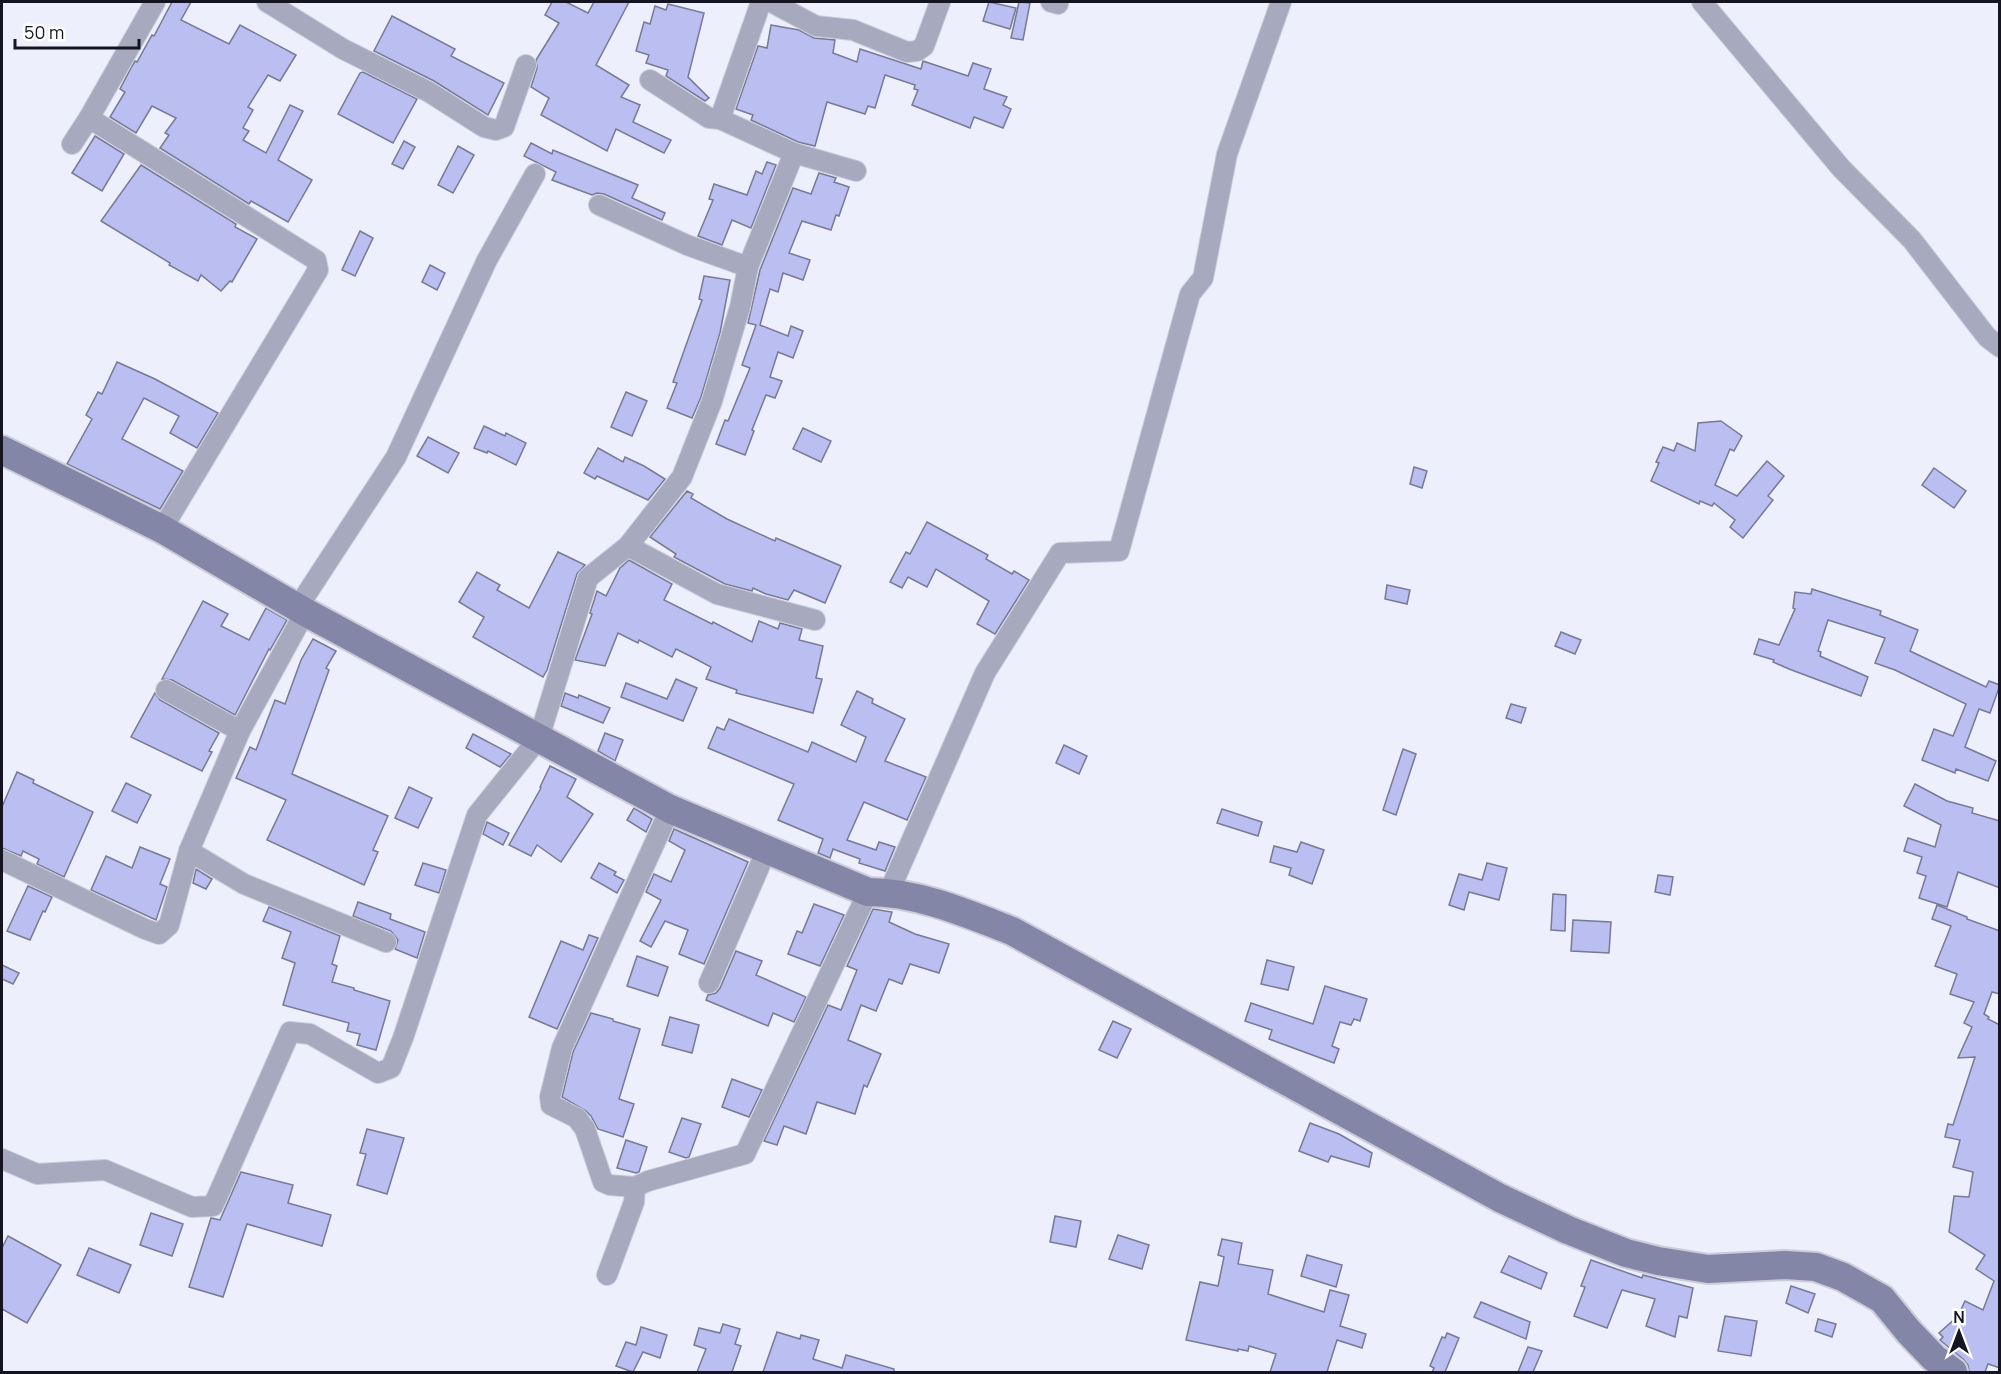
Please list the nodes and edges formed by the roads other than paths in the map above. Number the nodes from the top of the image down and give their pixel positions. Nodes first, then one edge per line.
1 (155, 2) edge
2 (267, 2) edge
3 (761, 2) edge
4 (771, 2) edge
5 (940, 2) edge
6 (1281, 2) edge
7 (1702, 2) edge
8 (526, 65) dead end
9 (650, 80) dead end
10 (89, 118) junction
11 (720, 119) junction
12 (72, 144) dead end
13 (794, 153) junction
14 (856, 171) dead end
15 (535, 174) dead end
16 (599, 205) dead end
17 (748, 267) junction
18 (2000, 347) edge
19 (2, 450) edge
20 (162, 529) junction
21 (628, 546) junction
22 (302, 609) junction
23 (815, 620) dead end
24 (166, 690) dead end
25 (240, 731) junction
26 (539, 738) junction
27 (670, 809) junction
28 (767, 849) junction
29 (189, 850) junction
30 (2, 860) edge
31 (878, 892) junction
32 (386, 942) dead end
33 (710, 983) dead end
34 (2, 1159) edge
35 (635, 1187) junction
36 (607, 1275) dead end
37 (1953, 1372) edge

1 - 10 street
2 - 8 street
3 - 11 street
4 - 5 street
6 - 31 street
7 - 18 street
9 - 11 street
10 - 12 street
10 - 20 street
11 - 13 street
13 - 14 street
13 - 17 street
15 - 22 street
16 - 17 street
17 - 21 street
19 - 20 street
20 - 22 street
21 - 23 street
21 - 26 street
22 - 25 street
22 - 26 street
24 - 25 street
25 - 29 street
26 - 27 street
26 - 34 street
27 - 28 street
27 - 35 street
28 - 31 street
28 - 33 street
29 - 30 street
29 - 32 street
31 - 35 street
31 - 37 street
35 - 36 street

